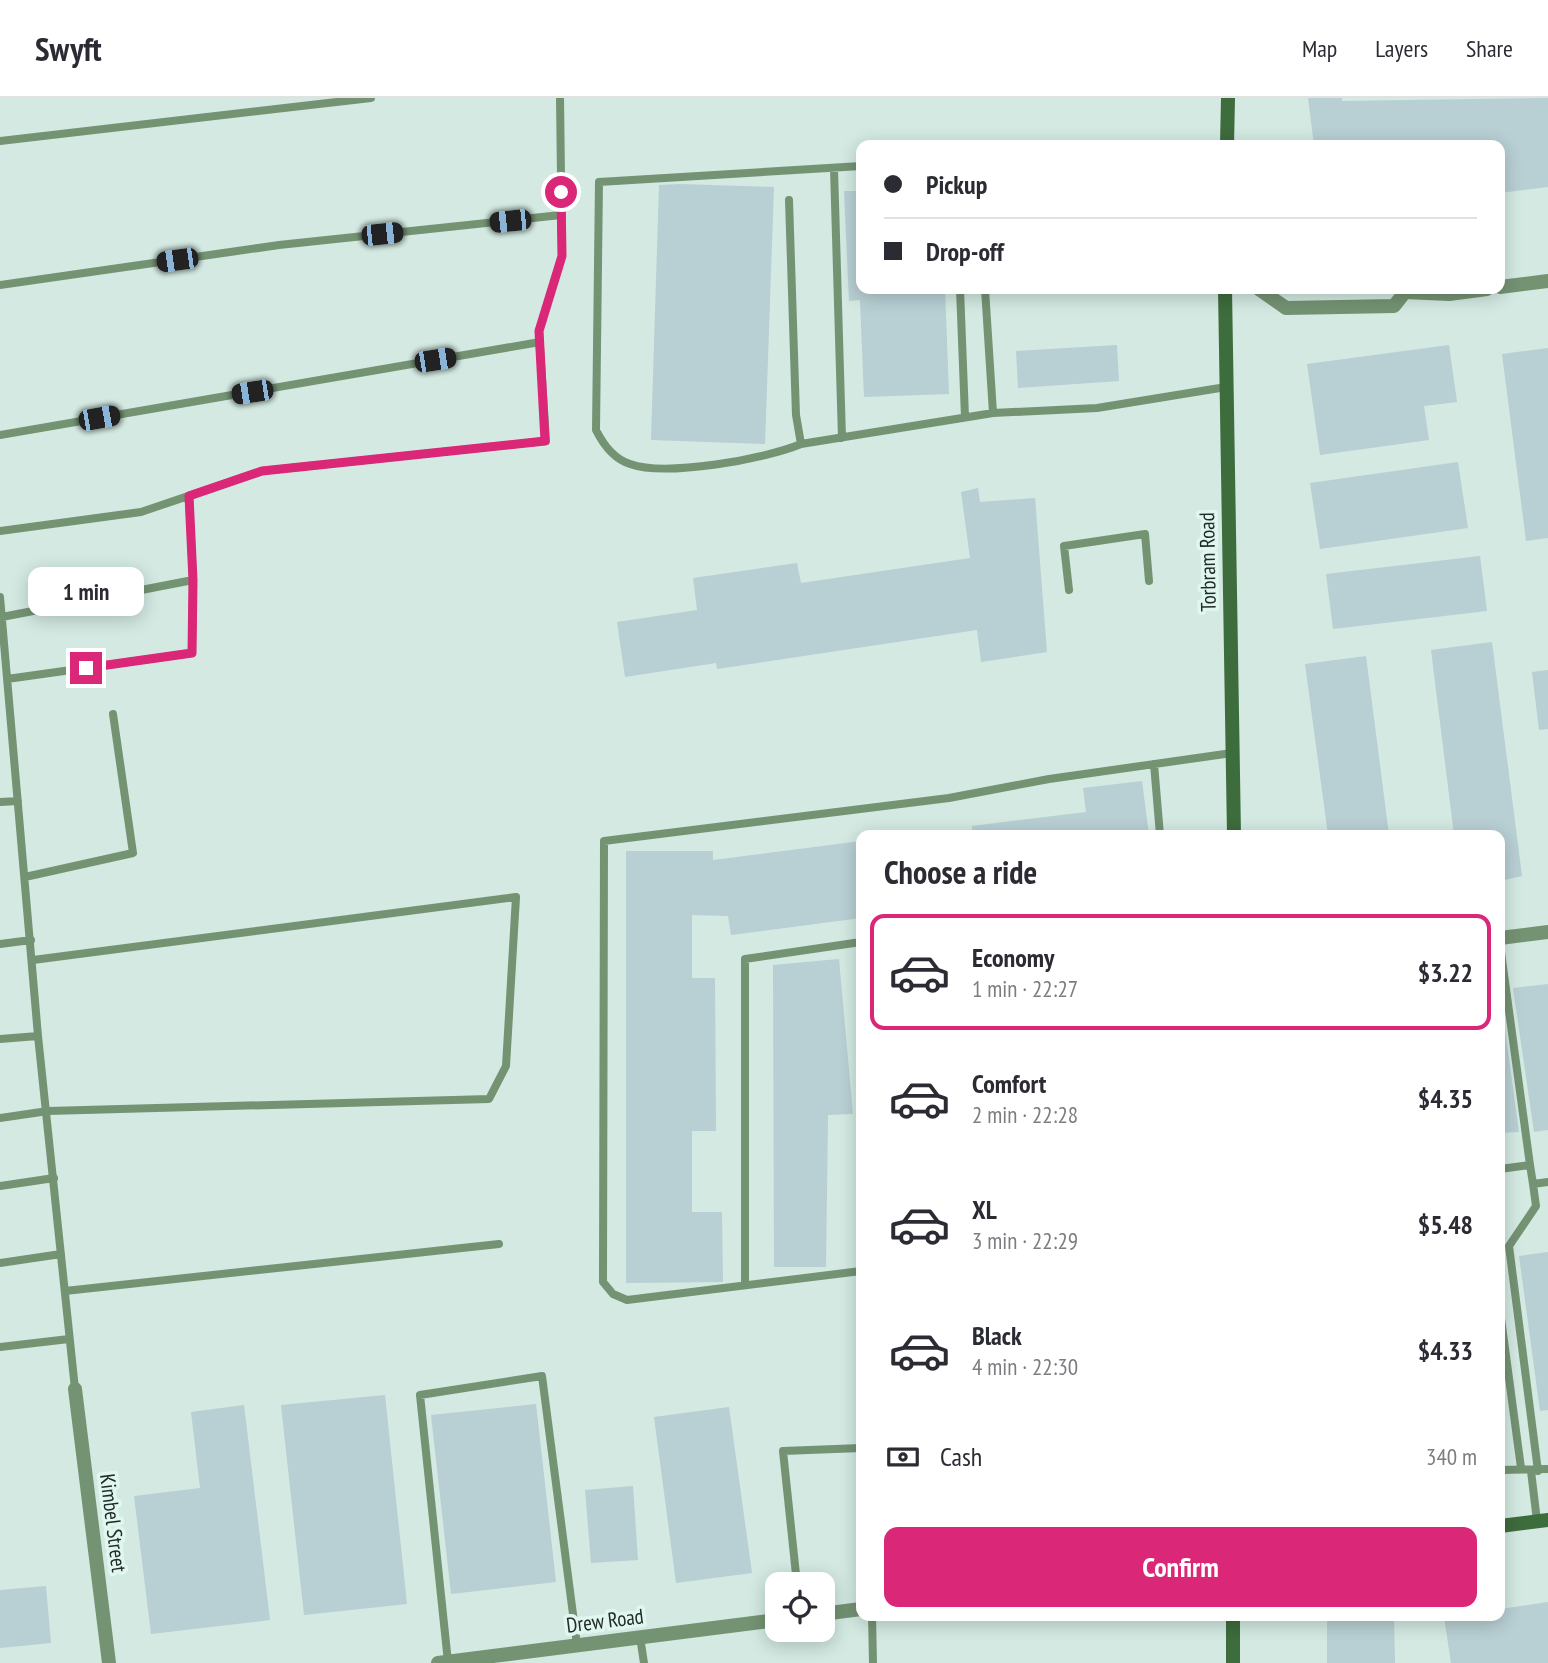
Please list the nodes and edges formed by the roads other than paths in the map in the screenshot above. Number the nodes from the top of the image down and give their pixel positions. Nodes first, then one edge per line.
1 (371, 98) edge
2 (560, 98) edge
3 (1227, 98) edge
4 (1227, 140) edge
5 (0, 141) edge
6 (856, 167) edge
7 (834, 169) junction
8 (789, 200) dead end
9 (561, 215) junction
10 (1548, 281) edge
11 (0, 285) edge
12 (1505, 286) edge
13 (960, 294) edge
14 (985, 294) edge
15 (1225, 294) edge
16 (1266, 294) edge
17 (1401, 294) edge
18 (540, 342) junction
19 (1226, 387) junction
20 (993, 413) junction
21 (965, 417) junction
22 (0, 435) edge
23 (842, 438) junction
24 (801, 444) junction
25 (189, 496) junction
26 (0, 531) edge
27 (193, 580) junction
28 (1149, 581) dead end
29 (1069, 590) dead end
30 (0, 597) edge
31 (2, 617) edge
32 (2, 651) edge
33 (7, 680) junction
34 (113, 714) dead end
35 (1232, 753) junction
36 (1154, 764) junction
37 (18, 801) junction
38 (0, 802) edge
39 (1160, 830) edge
40 (1234, 830) edge
41 (25, 877) junction
42 (1548, 932) edge
43 (1505, 937) edge
44 (31, 940) junction
45 (856, 943) edge
46 (0, 944) edge
47 (33, 960) junction
48 (1505, 982) edge
49 (38, 1036) junction
50 (0, 1039) edge
51 (48, 1111) junction
52 (0, 1118) edge
53 (1530, 1165) junction
54 (1505, 1168) edge
55 (54, 1178) junction
56 (1548, 1182) edge
57 (1533, 1184) junction
58 (0, 1186) edge
59 (499, 1244) dead end
60 (61, 1254) junction
61 (0, 1263) edge
62 (856, 1272) edge
63 (745, 1284) junction
64 (65, 1291) junction
65 (69, 1339) junction
66 (0, 1347) edge
67 (1505, 1360) edge
68 (75, 1389) joint
69 (856, 1448) edge
70 (1521, 1468) junction
71 (1548, 1469) edge
72 (1505, 1470) edge
73 (1535, 1471) junction
74 (1542, 1520) edge
75 (1505, 1525) edge
76 (796, 1572) edge
77 (856, 1610) edge
78 (835, 1612) edge
79 (765, 1621) edge
80 (872, 1621) edge
81 (1233, 1621) edge
82 (640, 1637) junction
83 (577, 1645) junction
84 (443, 1662) edge
85 (109, 1663) edge
86 (644, 1663) edge
87 (873, 1663) edge
88 (1233, 1663) edge

1 - 5 lane
2 - 9 lane
3 - 4 main road
6 - 7 lane
7 - 23 lane
7 - 24 lane
8 - 24 lane
9 - 11 lane
9 - 18 lane
10 - 12 street
13 - 21 lane
14 - 20 lane
15 - 19 main road, Torbram Road
16 - 17 street
18 - 22 lane
18 - 25 lane
19 - 20 lane
19 - 35 main road, Torbram Road
20 - 21 lane
21 - 23 lane
23 - 24 lane
25 - 26 lane
25 - 27 lane
27 - 31 lane
27 - 33 lane
28 - 29 lane
30 - 31 lane
31 - 32 lane
32 - 33 lane
33 - 37 lane
34 - 41 lane
35 - 36 lane
35 - 40 main road, Torbram Road
36 - 39 lane
36 - 63 lane
37 - 38 lane
37 - 41 lane
41 - 44 lane
42 - 43 street
44 - 46 lane
44 - 47 lane
45 - 63 lane
47 - 49 lane
47 - 51 lane
48 - 53 lane
49 - 50 lane
49 - 51 lane
51 - 52 lane
51 - 55 lane
53 - 54 lane
53 - 57 lane
55 - 58 lane
55 - 60 lane
56 - 57 lane
57 - 73 lane
59 - 64 lane
60 - 61 lane
60 - 64 lane
62 - 63 lane
64 - 65 lane
65 - 66 lane
65 - 68 lane
67 - 70 lane
68 - 85 street, Kimbel Street
69 - 76 lane
70 - 72 lane
70 - 73 lane
71 - 73 lane
73 - 74 lane
74 - 75 main road
77 - 78 street
79 - 82 street, Drew Road
80 - 87 lane
81 - 88 main road
82 - 83 street, Drew Road
82 - 86 lane
83 - 84 street, Drew Road
83 - 84 lane

